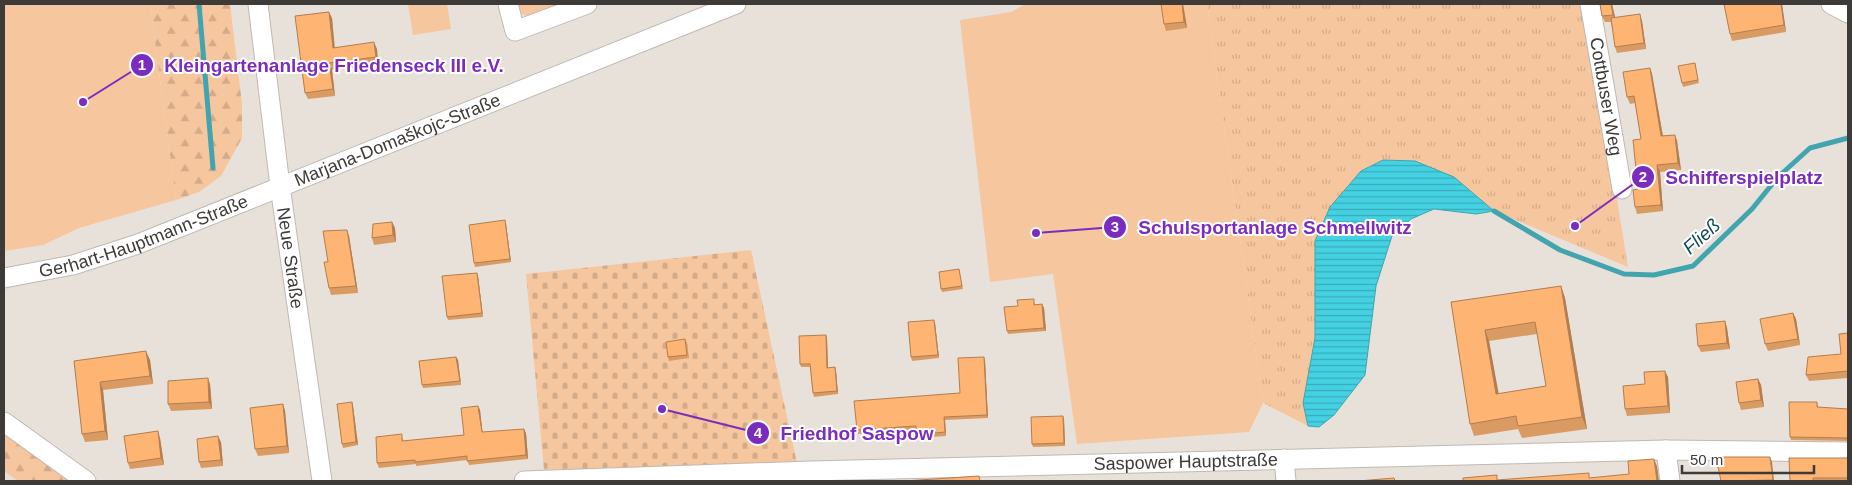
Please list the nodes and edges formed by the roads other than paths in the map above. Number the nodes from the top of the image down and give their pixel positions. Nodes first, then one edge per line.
1 (258, 4) edge
2 (508, 4) edge
3 (587, 4) edge
4 (736, 4) edge
5 (1590, 4) edge
6 (1831, 4) edge
7 (1848, 14) edge
8 (280, 186) junction
9 (1622, 189) dead end
10 (4, 278) edge
11 (4, 422) edge
12 (1666, 450) junction
13 (1848, 452) edge
14 (1284, 459) junction
15 (86, 481) edge
16 (322, 481) edge
17 (524, 481) edge
18 (1286, 481) edge
19 (1670, 481) edge

1 - 8 street, Neue Straße
2 - 3 street
4 - 8 street, Marjana-Domaškojc-Straße
5 - 9 street, Cottbuser Weg
6 - 7 street
8 - 10 street, Gerhart-Hauptmann-Straße
8 - 16 street, Neue Straße
11 - 15 street
12 - 13 street, Saspower Hauptstraße
12 - 14 street, Saspower Hauptstraße
12 - 19 street
14 - 17 street, Saspower Hauptstraße
14 - 18 street

